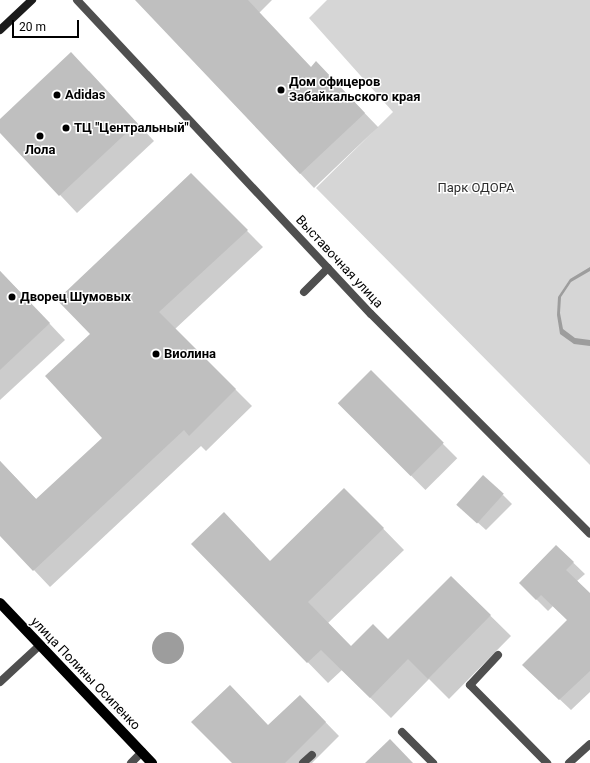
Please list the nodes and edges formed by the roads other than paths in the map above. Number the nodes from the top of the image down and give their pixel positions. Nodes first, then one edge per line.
1 (32, 0) edge
2 (77, 0) edge
3 (0, 30) edge
4 (328, 268) junction
5 (304, 292) dead end
6 (590, 534) edge
7 (0, 603) edge
8 (40, 645) junction
9 (498, 656) dead end
10 (0, 682) edge
11 (402, 732) dead end
12 (590, 744) edge
13 (142, 752) junction
14 (312, 755) dead end
15 (131, 763) edge
16 (152, 763) edge
17 (303, 763) edge
18 (433, 763) edge
19 (547, 763) edge
20 (569, 763) edge

1 - 3 main road
2 - 4 street, Выставочная улица
4 - 5 street
4 - 6 street, Выставочная улица
7 - 8 main road, улица Полины Осипенко
8 - 10 street
8 - 13 main road, улица Полины Осипенко
9 - 19 street
11 - 18 street
12 - 20 street
13 - 15 street
13 - 16 main road, улица Полины Осипенко
14 - 17 street

